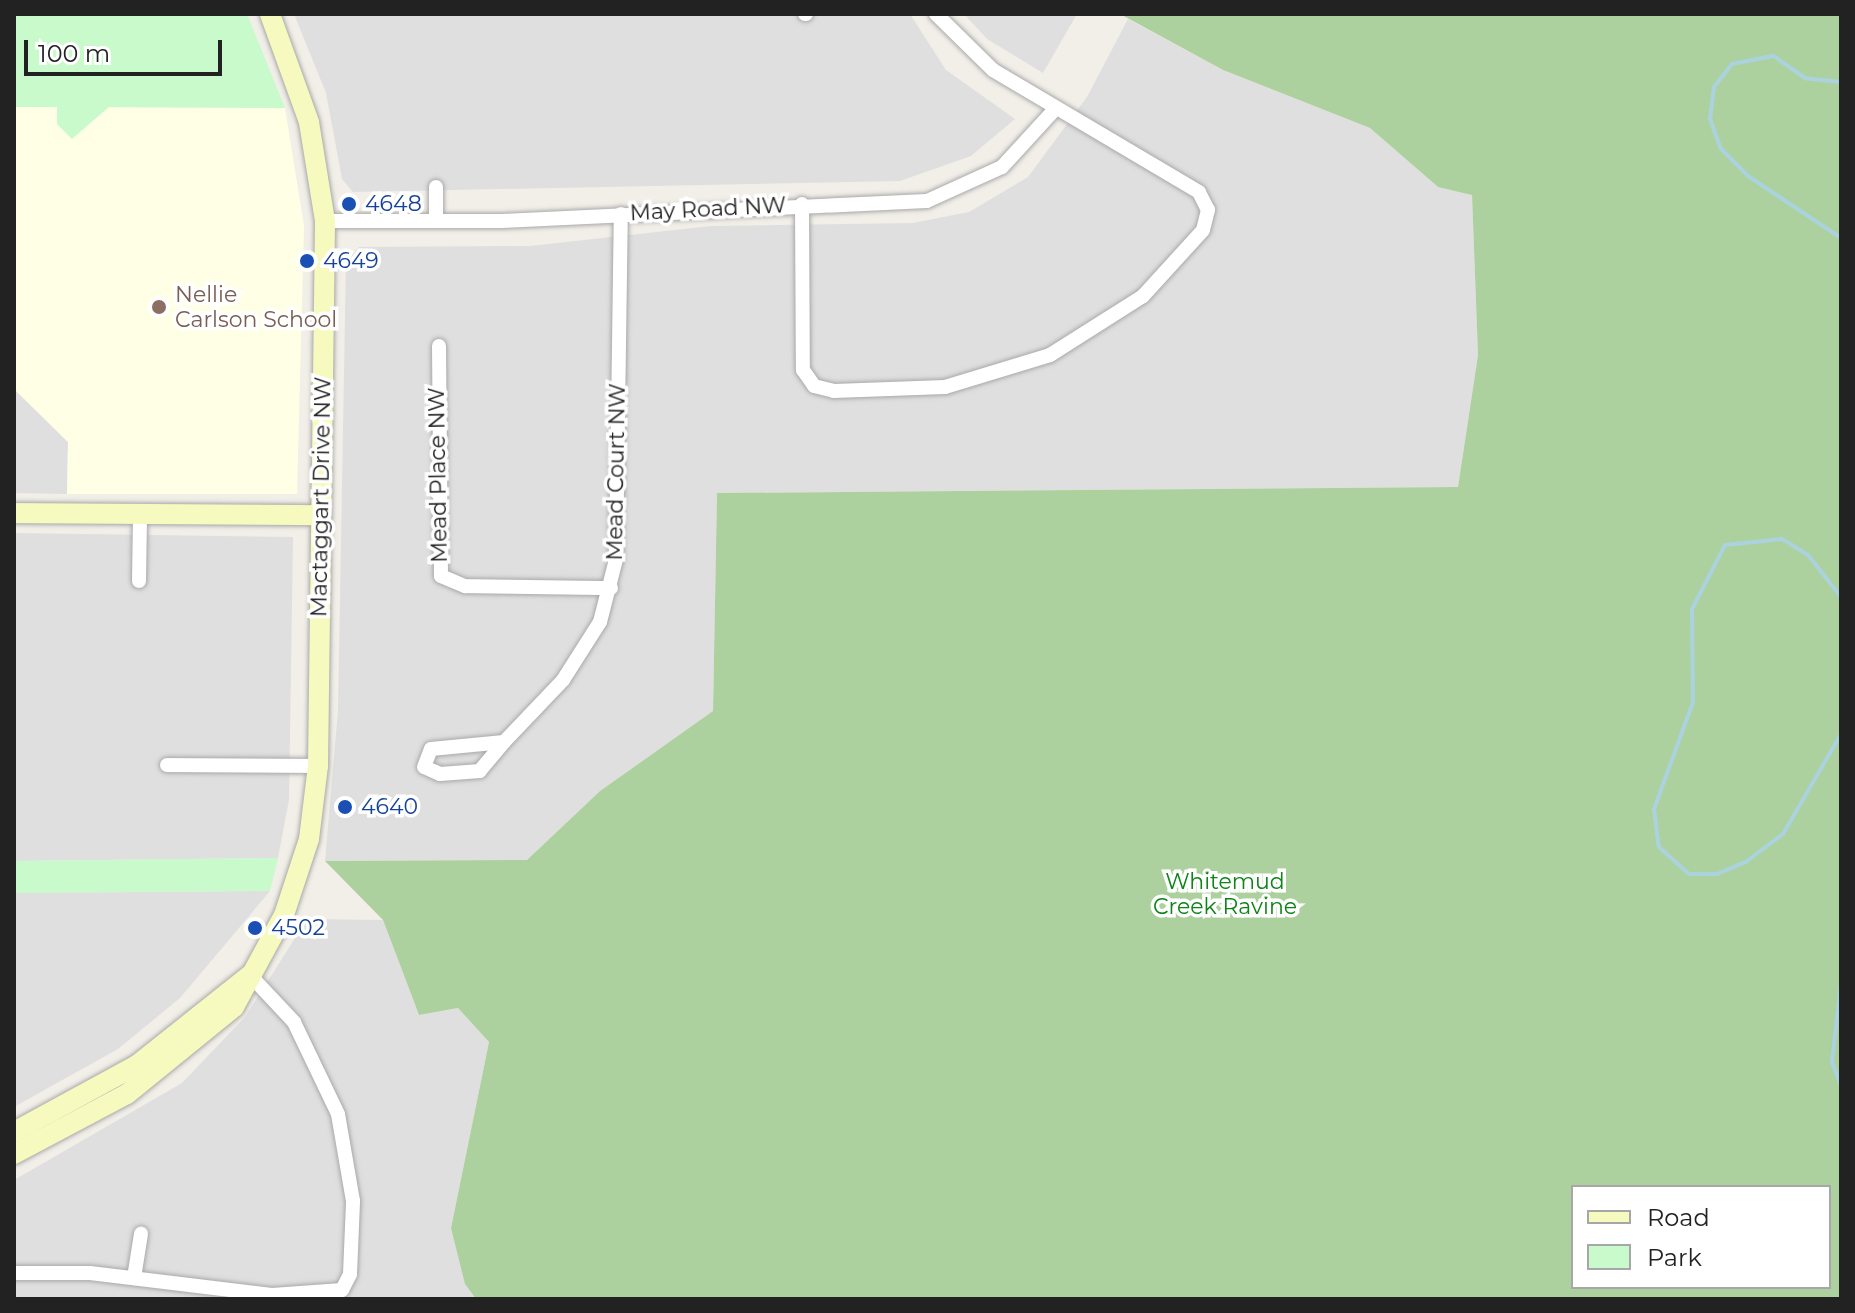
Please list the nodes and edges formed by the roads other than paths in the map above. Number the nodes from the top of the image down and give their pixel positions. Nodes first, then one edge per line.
1 (270, 14) edge
2 (936, 14) edge
3 (1056, 108) junction
4 (436, 187) dead end
5 (802, 204) junction
6 (621, 214) junction
7 (325, 221) junction
8 (436, 221) junction
9 (439, 346) dead end
10 (14, 513) edge
11 (140, 514) junction
12 (321, 515) junction
13 (139, 581) dead end
14 (611, 588) junction
15 (504, 742) junction
16 (167, 765) dead end
17 (318, 766) junction
18 (250, 975) junction
19 (14, 1132) edge
20 (14, 1154) edge
21 (141, 1234) dead end
22 (14, 1273) edge
23 (134, 1278) junction

1 - 7 street, Mactaggart Drive NW
2 - 3 street
3 - 5 street, May Road NW
3 - 5 street
4 - 8 street
5 - 6 street, May Road NW
6 - 8 street, May Road NW
6 - 14 street, Mead Court NW
7 - 8 street, May Road NW
7 - 12 street, Mactaggart Drive NW
9 - 14 street, Mead Place NW
10 - 11 street
11 - 12 street
11 - 13 street
12 - 17 street, Mactaggart Drive NW
14 - 15 street, Mead Court NW
15 - 15 street, Mead Court NW
16 - 17 street
17 - 18 street, Mactaggart Drive NW
18 - 19 street, Mactaggart Drive NW
18 - 20 street, Mactaggart Drive NW
18 - 23 street
21 - 23 street
22 - 23 street

